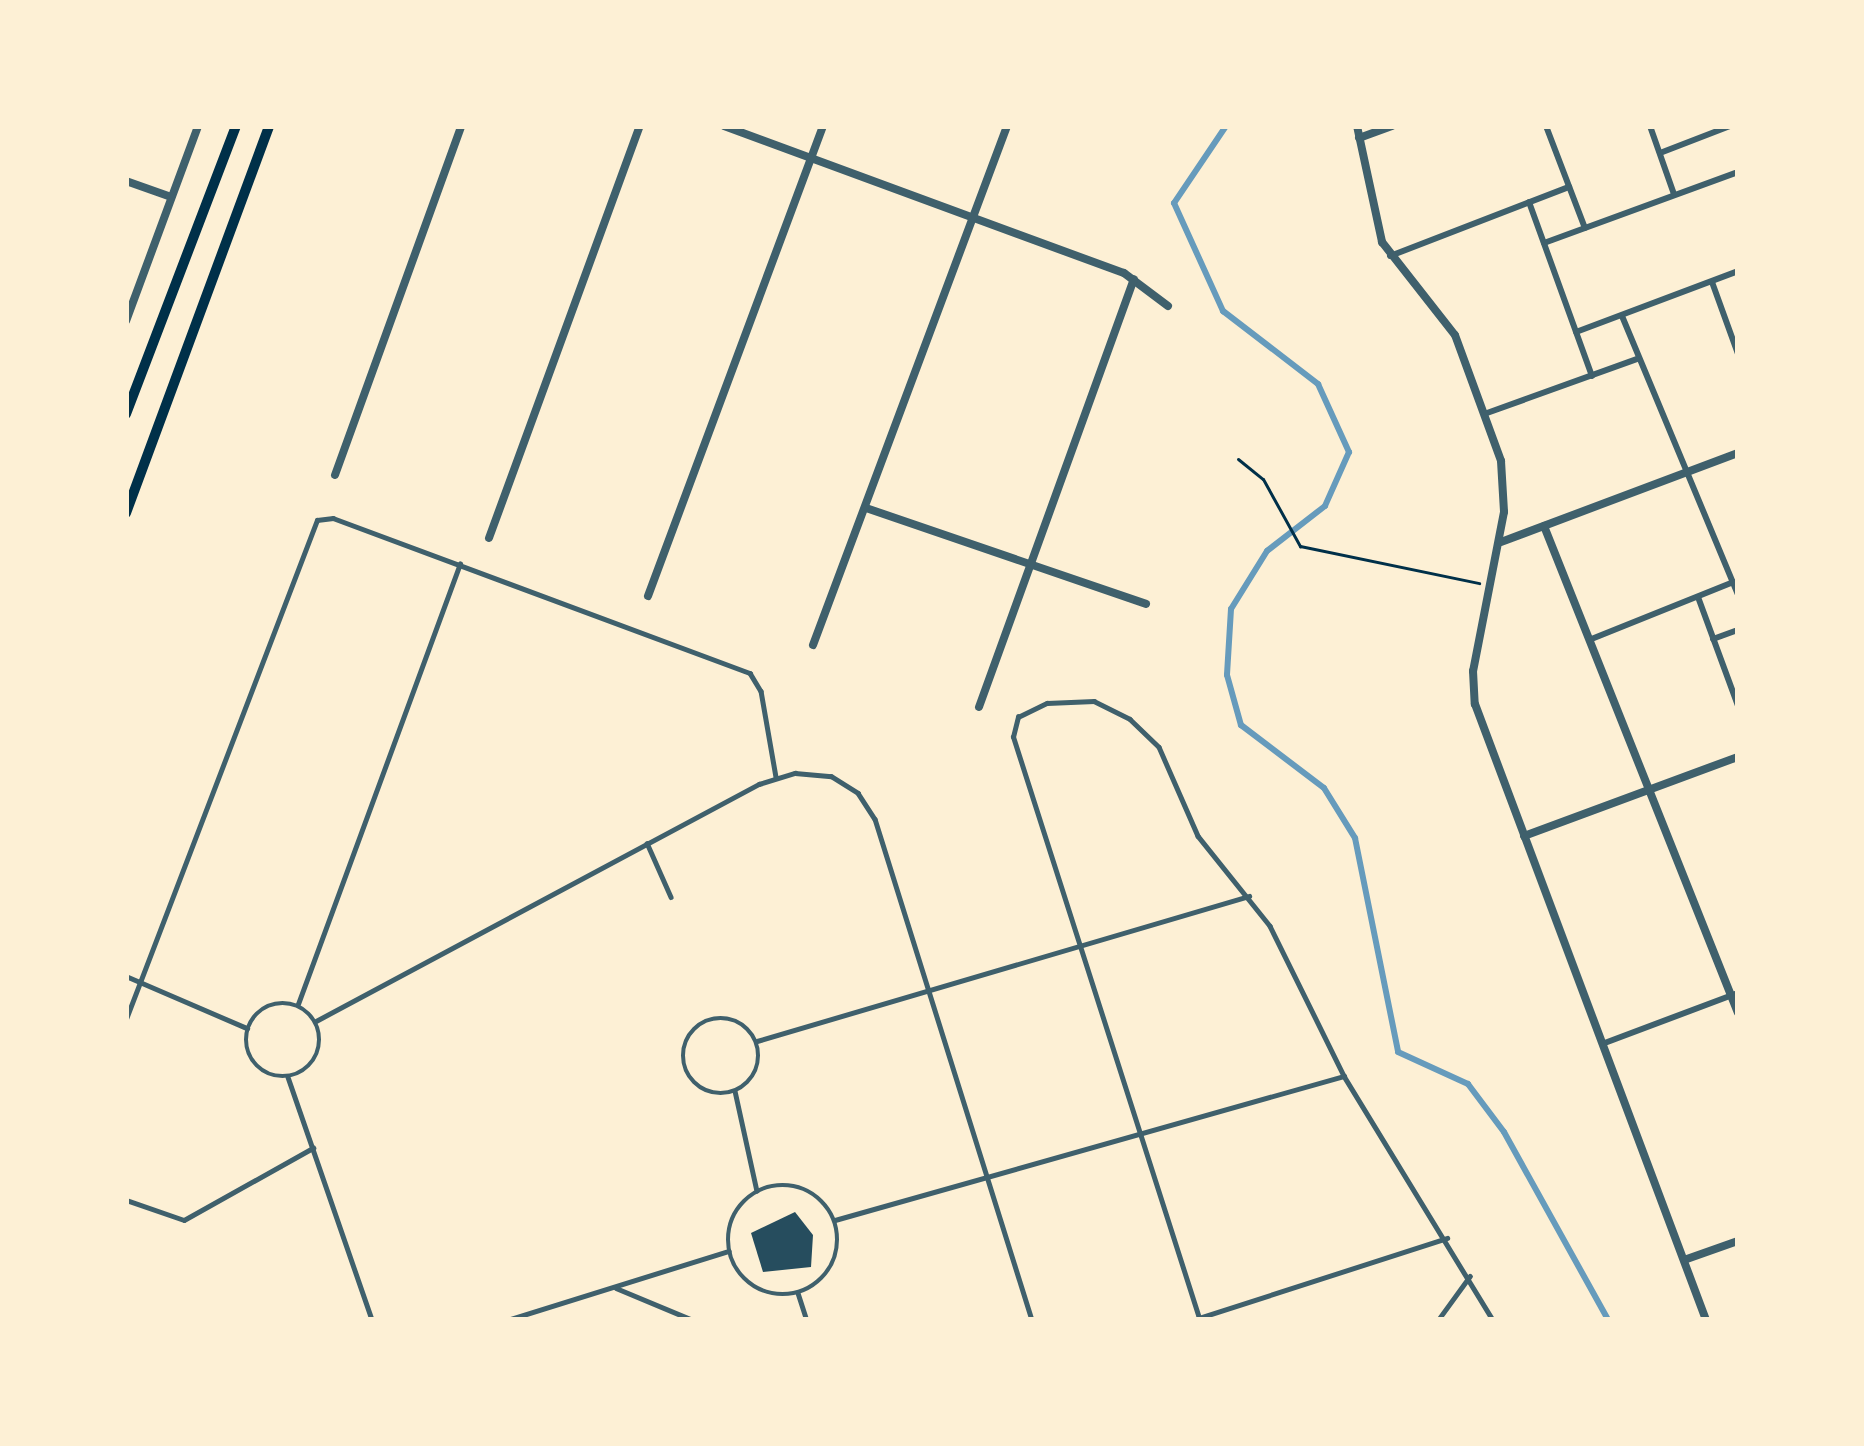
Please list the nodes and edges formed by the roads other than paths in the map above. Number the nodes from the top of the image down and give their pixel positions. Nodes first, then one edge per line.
1 (197, 126) edge
2 (236, 126) edge
3 (269, 126) edge
4 (461, 126) edge
5 (640, 126) edge
6 (724, 126) edge
7 (823, 126) edge
8 (1007, 126) edge
9 (1358, 126) edge
10 (1391, 126) edge
11 (1546, 126) edge
12 (1650, 126) edge
13 (1730, 126) edge
14 (1359, 138) junction
15 (1660, 153) junction
16 (812, 159) junction
17 (1738, 172) edge
18 (126, 181) edge
19 (1570, 187) junction
20 (1674, 194) junction
21 (171, 197) junction
22 (1529, 202) junction
23 (973, 219) junction
24 (1586, 228) junction
25 (1544, 243) junction
26 (1390, 256) junction
27 (1738, 272) edge
28 (1135, 279) junction
29 (1712, 282) junction
30 (1168, 307) dead end
31 (1622, 316) junction
32 (126, 321) edge
33 (1733, 322) edge
34 (1576, 332) junction
35 (1738, 354) edge
36 (1637, 359) junction
37 (1592, 376) junction
38 (129, 395) edge
39 (1487, 412) junction
40 (126, 414) edge
41 (1738, 453) edge
42 (1686, 473) junction
43 (335, 475) dead end
44 (866, 508) junction
45 (126, 513) edge
46 (1544, 526) junction
47 (488, 538) dead end
48 (1501, 542) junction
49 (460, 564) junction
50 (1030, 565) junction
51 (1733, 582) junction
52 (1738, 595) edge
53 (648, 596) dead end
54 (1697, 596) junction
55 (1146, 604) dead end
56 (1738, 630) edge
57 (1713, 639) junction
58 (1589, 640) junction
59 (813, 646) dead end
60 (979, 706) dead end
61 (1738, 706) edge
62 (1738, 757) edge
63 (776, 777) junction
64 (1648, 790) junction
65 (1524, 836) junction
66 (647, 842) junction
67 (1250, 896) junction
68 (671, 897) dead end
69 (1084, 946) junction
70 (126, 976) edge
71 (141, 982) junction
72 (931, 994) junction
73 (1735, 994) edge
74 (298, 1004) junction
75 (1738, 1012) edge
76 (126, 1019) edge
77 (316, 1021) junction
78 (247, 1028) junction
79 (757, 1041) junction
80 (1602, 1044) junction
81 (1344, 1076) junction
82 (288, 1077) junction
83 (735, 1091) junction
84 (1142, 1133) junction
85 (316, 1147) junction
86 (987, 1177) junction
87 (757, 1193) junction
88 (126, 1200) edge
89 (835, 1220) junction
90 (1448, 1238) junction
91 (1738, 1241) edge
92 (729, 1251) junction
93 (1684, 1260) junction
94 (1471, 1275) junction
95 (616, 1288) junction
96 (798, 1293) junction
97 (1196, 1319) edge
98 (372, 1320) edge
99 (507, 1320) edge
100 (693, 1320) edge
101 (807, 1320) edge
102 (1032, 1320) edge
103 (1438, 1320) edge
104 (1493, 1320) edge
105 (1706, 1320) edge

1 - 21 street
2 - 38 main road
3 - 45 main road
4 - 43 street
5 - 47 street
6 - 16 street
7 - 16 street
8 - 23 street
9 - 14 street
10 - 14 street
11 - 19 street
12 - 15 street
13 - 15 street
14 - 26 street
15 - 20 street
16 - 23 street
16 - 53 street
17 - 20 street
18 - 21 street
19 - 22 street
19 - 24 street
20 - 24 street
21 - 32 street
22 - 25 street
22 - 26 street
23 - 28 street
23 - 44 street
24 - 25 street
25 - 34 street
26 - 39 street
27 - 29 street
28 - 30 street
28 - 50 street
29 - 31 street
29 - 33 street
31 - 34 street
31 - 36 street
33 - 35 street
34 - 37 street
36 - 37 street
36 - 42 street
37 - 39 street
38 - 40 main road
39 - 48 street
41 - 42 street
42 - 46 street
42 - 51 street
44 - 50 street
44 - 59 street
46 - 48 street
46 - 58 street
48 - 65 street
49 - 63 lane
49 - 71 lane
49 - 74 lane
50 - 55 street
50 - 60 street
51 - 52 street
51 - 54 street
54 - 57 street
54 - 58 street
56 - 57 street
57 - 61 street
58 - 64 street
62 - 64 street
63 - 66 lane
63 - 72 lane
64 - 65 street
64 - 73 street
65 - 80 street
66 - 68 lane
66 - 77 lane
67 - 69 lane
67 - 69 lane
67 - 81 lane
69 - 72 lane
69 - 84 lane
70 - 71 lane
71 - 76 lane
71 - 78 lane
72 - 79 lane
72 - 86 lane
73 - 75 street
73 - 80 street
74 - 77 lane
74 - 78 lane
77 - 82 lane
78 - 82 lane
79 - 83 lane
79 - 83 lane
80 - 93 street
81 - 84 lane
81 - 90 lane
82 - 85 lane
83 - 87 lane
84 - 86 lane
84 - 97 lane
85 - 88 lane
85 - 98 lane
86 - 89 lane
86 - 102 lane
87 - 89 lane
87 - 92 lane
89 - 96 lane
90 - 94 lane
90 - 97 lane
91 - 93 street
92 - 95 lane
92 - 96 lane
93 - 105 street
94 - 103 lane
94 - 104 lane
95 - 99 lane
95 - 100 lane
96 - 101 lane

